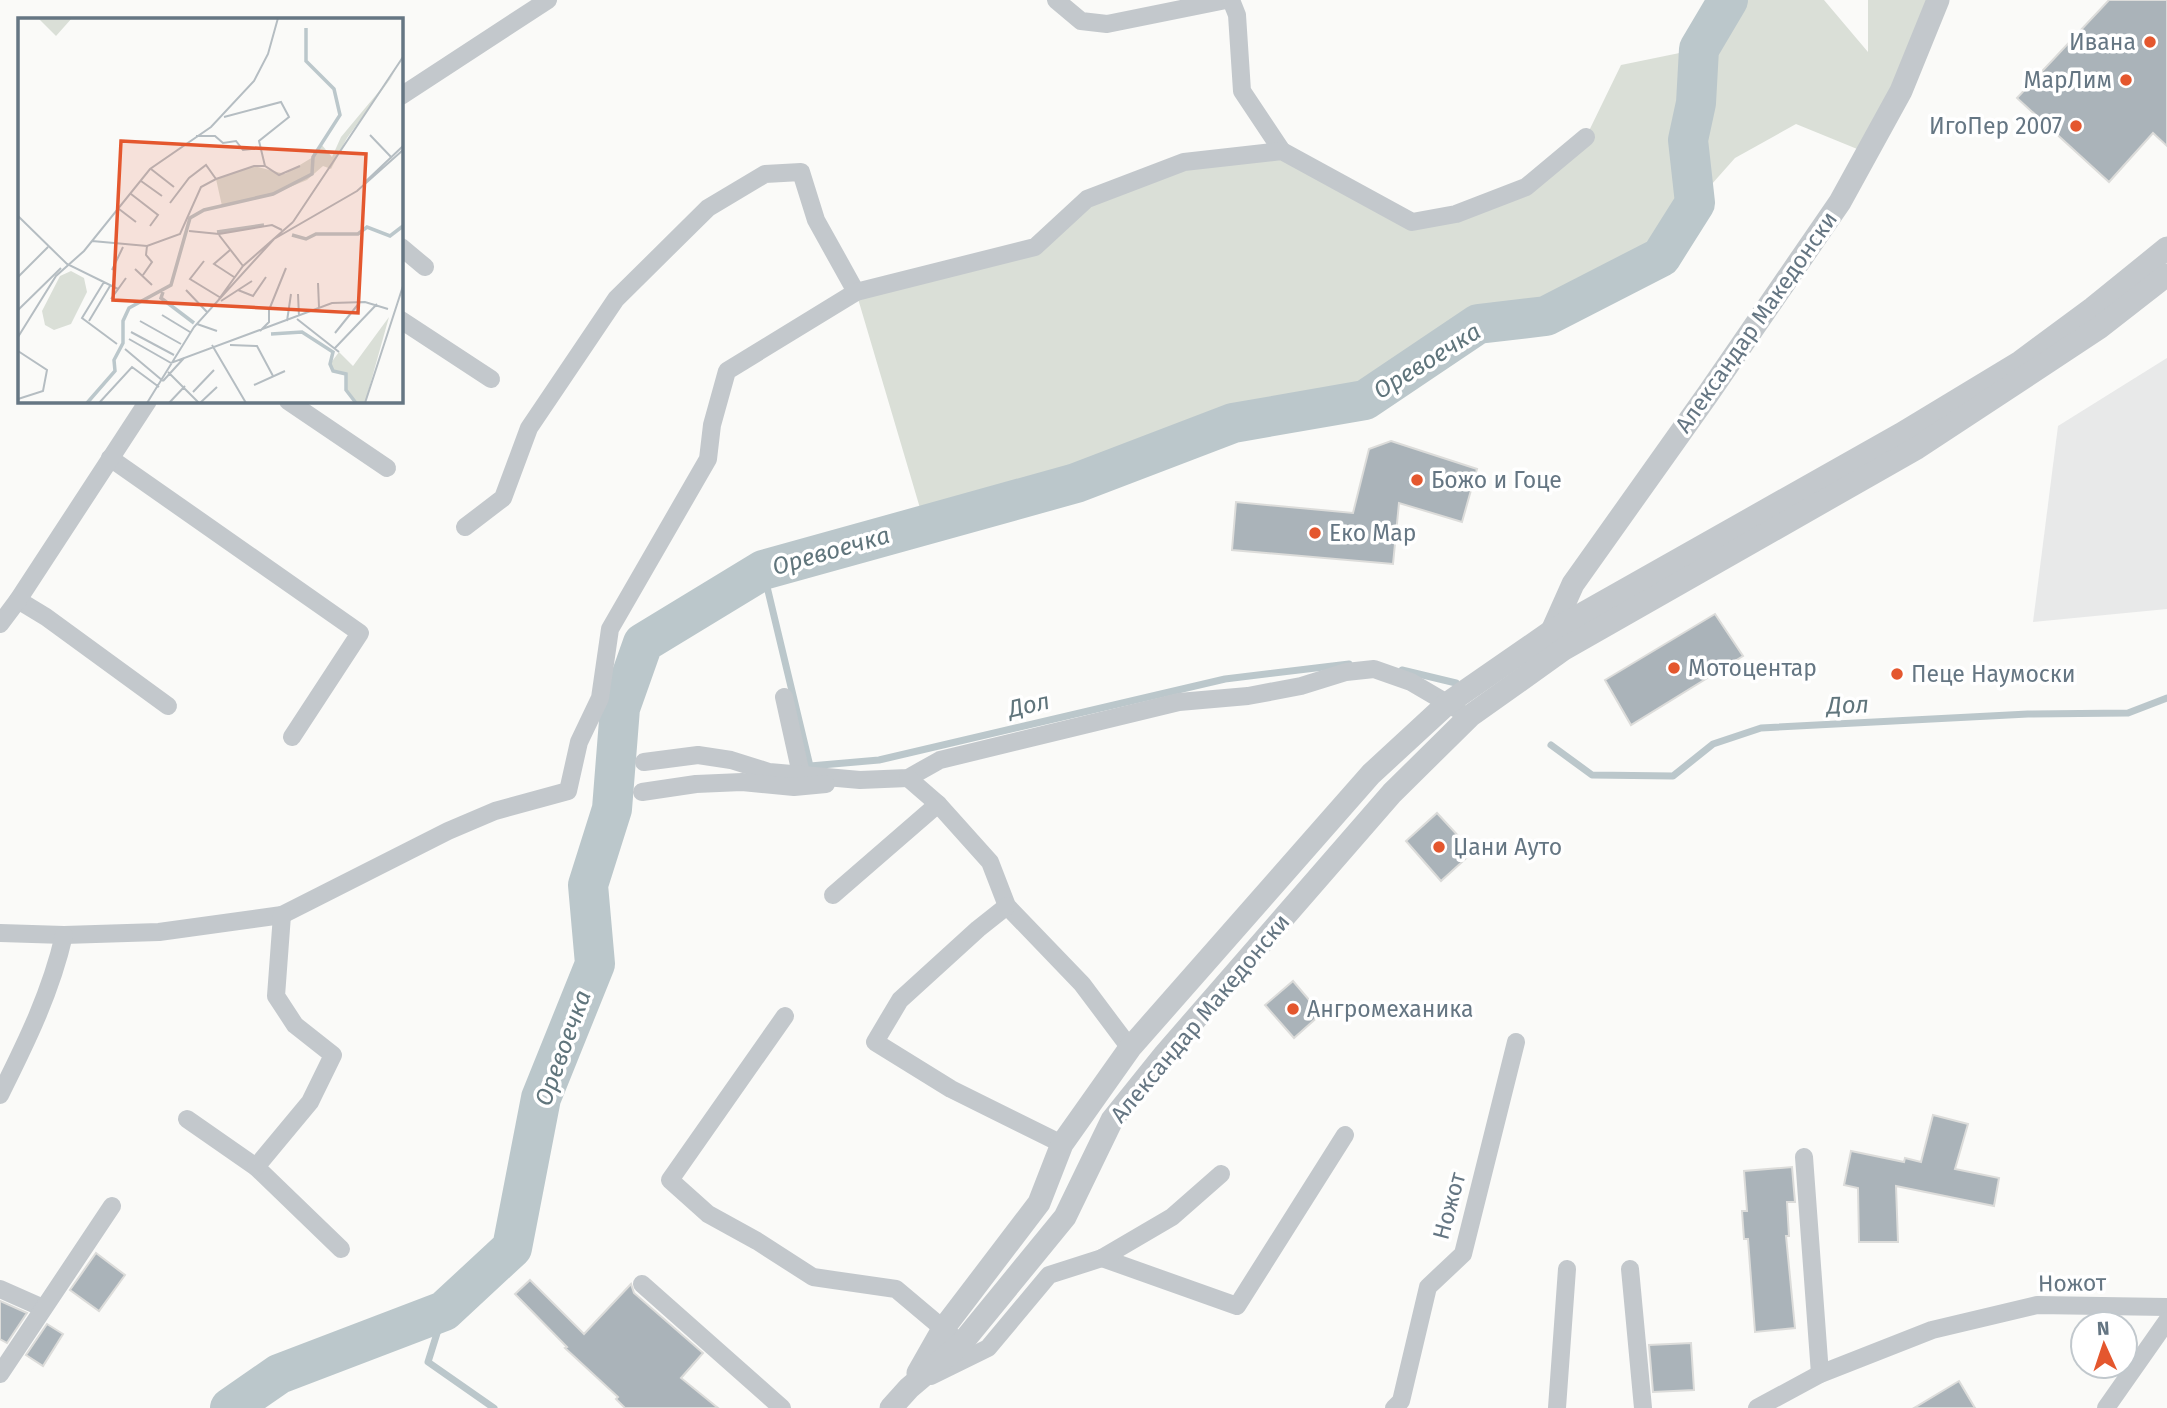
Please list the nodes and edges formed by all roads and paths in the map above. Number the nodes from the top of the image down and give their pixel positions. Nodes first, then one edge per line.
1 (548, 0) edge
2 (1056, 0) edge
3 (1226, 0) edge
4 (1231, 0) edge
5 (1938, 0) edge
6 (402, 95) edge
7 (1586, 137) dead end
8 (1282, 151) junction
9 (402, 248) edge
10 (2167, 248) edge
11 (425, 267) dead end
12 (2167, 275) edge
13 (856, 292) junction
14 (402, 321) edge
15 (491, 379) dead end
16 (147, 402) edge
17 (289, 402) edge
18 (110, 458) junction
19 (387, 468) dead end
20 (465, 527) dead end
21 (18, 600) junction
22 (0, 624) edge
23 (1558, 640) junction
24 (784, 697) dead end
25 (1448, 703) junction
26 (168, 706) dead end
27 (1470, 716) junction
28 (292, 737) dead end
29 (644, 762) dead end
30 (801, 774) junction
31 (908, 778) junction
32 (860, 780) junction
33 (642, 792) dead end
34 (938, 804) junction
35 (833, 895) dead end
36 (1007, 906) junction
37 (282, 915) junction
38 (0, 933) edge
39 (64, 935) junction
40 (785, 1016) dead end
41 (1516, 1042) dead end
42 (1130, 1048) junction
43 (0, 1095) edge
44 (187, 1119) dead end
45 (1345, 1135) dead end
46 (1062, 1144) junction
47 (1804, 1157) dead end
48 (256, 1167) junction
49 (1221, 1174) dead end
50 (112, 1206) dead end
51 (341, 1250) dead end
52 (1102, 1258) junction
53 (1567, 1269) dead end
54 (1630, 1269) dead end
55 (642, 1284) dead end
56 (0, 1289) edge
57 (2167, 1307) edge
58 (43, 1308) junction
59 (2167, 1321) edge
60 (943, 1329) junction
61 (962, 1343) junction
62 (0, 1374) edge
63 (1820, 1374) junction
64 (909, 1388) junction
65 (782, 1408) edge
66 (891, 1408) edge
67 (1394, 1408) edge
68 (1557, 1408) edge
69 (1643, 1408) edge
70 (1757, 1408) edge
71 (2106, 1408) edge

1 - 6 street
2 - 3 street
4 - 8 street
5 - 23 street, Александар Македонски
7 - 8 street
8 - 13 street
9 - 11 street
10 - 23 street, Александар Македонски
12 - 23 street, Александар Македонски
13 - 20 street
13 - 37 street
14 - 15 street
16 - 18 street
17 - 19 street
18 - 21 street
18 - 28 street
21 - 22 street
21 - 26 street
23 - 25 street, Александар Македонски
23 - 27 street, Александар Македонски
24 - 30 street
25 - 27 street
25 - 31 street
25 - 42 street, Александар Македонски
27 - 61 street, Александар Македонски
29 - 30 street
30 - 32 street
31 - 32 street
31 - 34 street, Александар Македонски
32 - 33 street
34 - 35 street
34 - 36 street, Александар Македонски
36 - 42 street, Александар Македонски
36 - 46 street
37 - 39 street
37 - 48 street
38 - 39 street
39 - 43 street
40 - 60 street
41 - 67 street, Ножот
42 - 46 street, Александар Македонски
44 - 48 street
45 - 52 street
46 - 60 street, Александар Македонски
47 - 63 street
48 - 51 street
49 - 52 street, Александар Македонски
50 - 58 street
52 - 64 street, Александар Македонски
53 - 68 street
54 - 69 street
55 - 65 street
56 - 58 street
57 - 63 street, Ножот
58 - 62 street
59 - 71 street
60 - 61 street
60 - 64 street, Александар Македонски
61 - 64 street, Александар Македонски
63 - 70 street, Ножот
64 - 66 street, Александар Македонски

